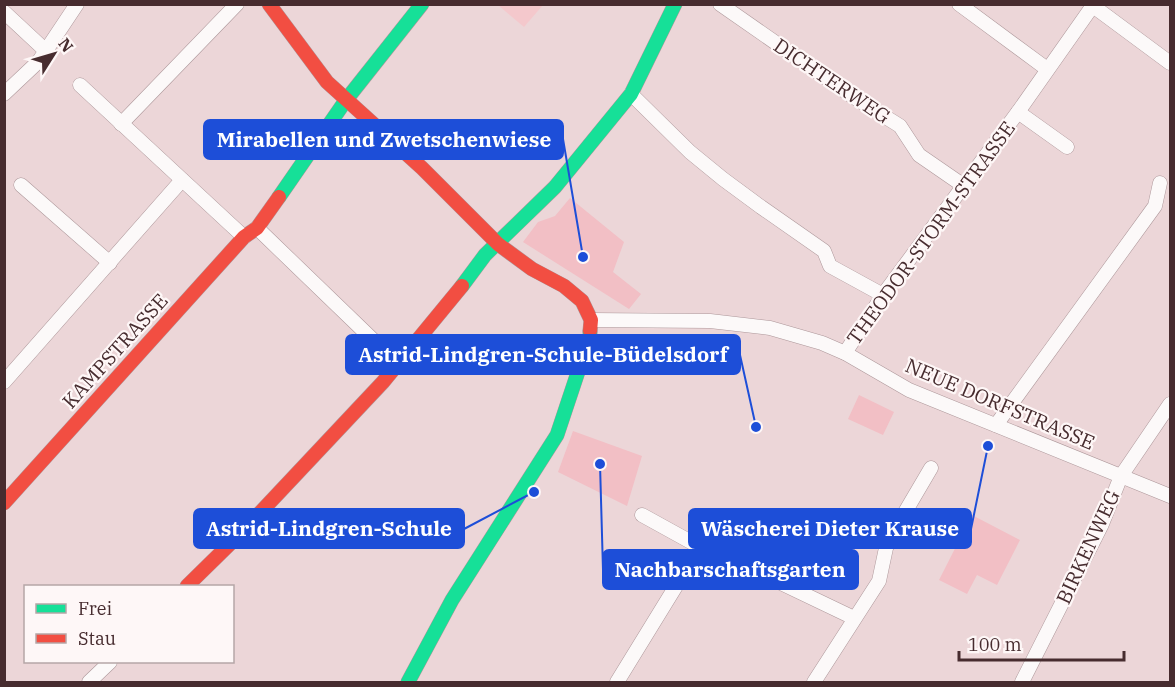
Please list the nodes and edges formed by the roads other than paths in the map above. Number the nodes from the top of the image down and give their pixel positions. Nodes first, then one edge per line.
1 (77, 4) edge
2 (237, 4) edge
3 (269, 4) edge
4 (422, 4) edge
5 (675, 4) edge
6 (720, 4) edge
7 (959, 4) edge
8 (1093, 5) edge
9 (4, 12) edge
10 (46, 51) junction
11 (1170, 63) edge
12 (1047, 69) junction
13 (80, 85) dead end
14 (4, 94) edge
15 (631, 94) junction
16 (346, 100) junction
17 (1018, 112) junction
18 (121, 124) junction
19 (1067, 147) dead end
20 (182, 180) junction
21 (1160, 183) dead end
22 (21, 185) dead end
23 (964, 186) junction
24 (257, 228) junction
25 (244, 237) junction
26 (498, 243) junction
27 (110, 263) junction
28 (883, 295) junction
29 (591, 320) junction
30 (845, 353) junction
31 (398, 364) junction
32 (4, 382) edge
33 (1170, 404) edge
34 (996, 425) junction
35 (931, 468) dead end
36 (1121, 476) junction
37 (1170, 495) edge
38 (4, 503) edge
39 (642, 515) dead end
40 (760, 573) dead end
41 (188, 585) edge
42 (854, 618) junction
43 (109, 663) edge
44 (89, 682) edge
45 (408, 682) edge
46 (617, 682) edge
47 (814, 682) edge
48 (1022, 682) edge

1 - 10 street
2 - 18 street
3 - 16 street
4 - 16 street
5 - 15 street
6 - 23 street, DICHTERWEG
7 - 12 street
8 - 11 street
8 - 12 street, THEODOR-STORM-STRASSE
9 - 10 street
10 - 14 street
12 - 17 street, THEODOR-STORM-STRASSE
13 - 18 street
15 - 26 street
15 - 28 street
16 - 24 street
16 - 26 street
17 - 19 street, THEODOR-STORM-STRASSE
17 - 23 street, THEODOR-STORM-STRASSE
18 - 20 street
20 - 25 street
20 - 27 street
21 - 34 street
22 - 27 street
23 - 28 street, THEODOR-STORM-STRASSE
24 - 25 street, KAMPSTRASSE
24 - 31 street
25 - 38 street, KAMPSTRASSE
26 - 29 street
26 - 31 street
27 - 32 street
28 - 30 street, THEODOR-STORM-STRASSE
29 - 30 street, NEUE DORFSTRASSE
29 - 45 street
30 - 34 street, NEUE DORFSTRASSE
31 - 41 street
33 - 36 street, BIRKENWEG
34 - 36 street, NEUE DORFSTRASSE
35 - 42 street
36 - 37 street, NEUE DORFSTRASSE
36 - 48 street, BIRKENWEG
39 - 46 street
40 - 42 street
42 - 47 street
43 - 44 street

